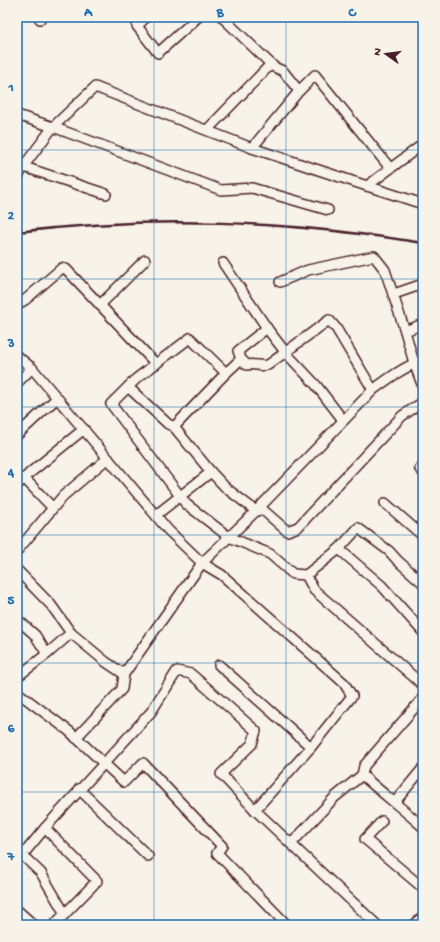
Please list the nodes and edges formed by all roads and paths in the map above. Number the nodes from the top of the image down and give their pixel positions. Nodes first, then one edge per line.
1 (146, 17) edge
2 (198, 17) edge
3 (222, 17) edge
4 (271, 64) junction
5 (299, 90) junction
6 (17, 114) edge
7 (53, 127) junction
8 (207, 130) junction
9 (423, 144) edge
10 (252, 148) junction
11 (20, 166) edge
12 (390, 168) junction
13 (17, 179) edge
14 (367, 186) junction
15 (106, 194) dead end
16 (423, 204) edge
17 (328, 210) dead end
18 (146, 260) dead end
19 (223, 263) dead end
20 (280, 282) dead end
21 (423, 284) edge
22 (394, 294) junction
23 (100, 304) junction
24 (17, 305) edge
25 (423, 324) edge
26 (267, 328) junction
27 (405, 332) junction
28 (286, 353) junction
29 (17, 356) edge
30 (241, 359) junction
31 (423, 360) edge
32 (414, 363) junction
33 (156, 364) junction
34 (32, 368) junction
35 (226, 373) junction
36 (17, 383) edge
37 (128, 387) junction
38 (423, 387) edge
39 (373, 390) junction
40 (57, 398) junction
41 (423, 402) edge
42 (343, 420) junction
43 (174, 427) junction
44 (84, 429) junction
45 (17, 435) edge
46 (108, 458) junction
47 (423, 464) edge
48 (211, 472) junction
49 (423, 472) edge
50 (20, 482) edge
51 (180, 495) junction
52 (385, 503) dead end
53 (52, 507) junction
54 (256, 511) junction
55 (156, 515) junction
56 (423, 536) edge
57 (229, 537) junction
58 (339, 549) junction
59 (17, 551) edge
60 (202, 563) junction
61 (17, 570) edge
62 (306, 576) junction
63 (423, 583) edge
64 (17, 619) edge
65 (423, 632) edge
66 (71, 633) junction
67 (47, 654) junction
68 (219, 665) dead end
69 (124, 674) junction
70 (17, 677) edge
71 (423, 685) edge
72 (17, 692) edge
73 (423, 698) edge
74 (76, 738) junction
75 (311, 747) junction
76 (103, 763) junction
77 (423, 768) edge
78 (362, 774) junction
79 (79, 789) junction
80 (395, 802) junction
81 (256, 810) junction
82 (382, 821) dead end
83 (423, 827) edge
84 (45, 828) junction
85 (291, 844) junction
86 (22, 851) edge
87 (148, 856) dead end
88 (423, 888) edge
89 (17, 910) edge
90 (423, 917) edge
91 (61, 922) edge
92 (34, 925) edge
93 (287, 925) edge
94 (377, 925) edge
95 (414, 925) edge

1 - 2 street
3 - 4 street
4 - 5 street
4 - 8 street
5 - 10 street
5 - 12 street
6 - 7 street
7 - 8 street
7 - 11 street
7 - 17 street
8 - 10 street
9 - 12 street
10 - 14 street
11 - 13 street
11 - 15 street
12 - 14 street
14 - 16 street
18 - 23 street
19 - 26 street
20 - 22 street
21 - 22 street
22 - 27 street
23 - 24 street
23 - 33 street
25 - 27 street
26 - 28 street
26 - 30 street
27 - 32 street
28 - 30 street
28 - 39 street
28 - 42 street
29 - 34 street
30 - 35 street
31 - 32 street
32 - 38 street
32 - 39 street
33 - 35 street
33 - 37 street
34 - 36 street
34 - 40 street
35 - 43 street
37 - 43 street
37 - 51 street
39 - 42 street
40 - 44 street
40 - 45 street
41 - 54 street
42 - 54 street
43 - 48 street
44 - 46 street
44 - 50 street
46 - 53 street
46 - 55 street
47 - 49 street
48 - 51 street
48 - 54 street
50 - 53 street
51 - 55 street
51 - 57 street
52 - 56 street
53 - 59 street
54 - 57 street
55 - 60 street
57 - 60 street
57 - 62 street
58 - 62 street
58 - 63 street
58 - 65 street
60 - 69 street
60 - 75 street
61 - 66 street
62 - 71 street
64 - 67 street
66 - 67 street
66 - 69 street
67 - 70 street
68 - 75 street
69 - 74 street
72 - 74 street
73 - 78 street
74 - 76 street
75 - 81 street
76 - 79 street
76 - 81 street
76 - 93 street
77 - 80 street
78 - 80 street
78 - 85 street
79 - 84 street
79 - 87 street
80 - 83 street
81 - 85 street
82 - 88 street
84 - 86 street
84 - 91 street
85 - 94 street
86 - 91 street
89 - 92 street
90 - 95 street

